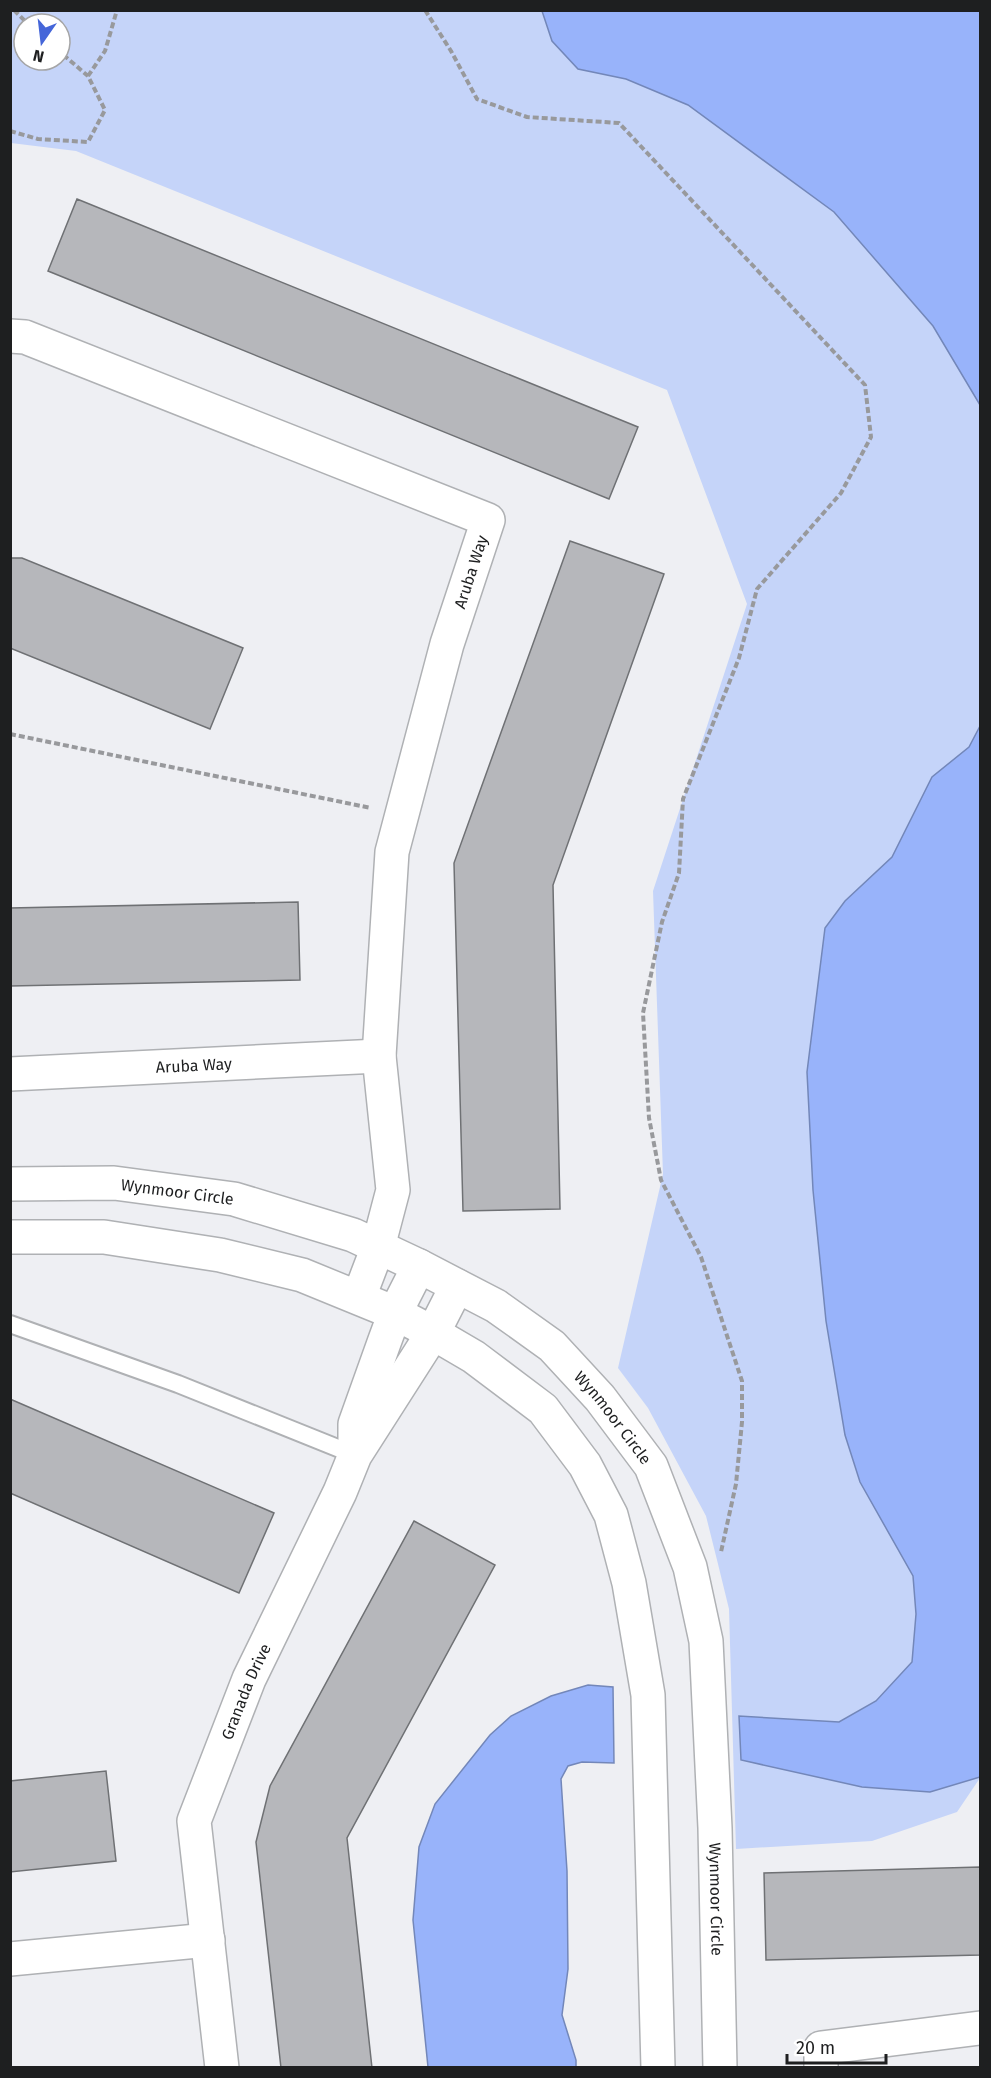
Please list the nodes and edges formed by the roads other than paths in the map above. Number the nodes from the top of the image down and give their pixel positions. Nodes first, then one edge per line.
1 (10, 336) edge
2 (379, 1056) junction
3 (10, 1074) edge
4 (10, 1184) edge
5 (10, 1237) edge
6 (378, 1247) junction
7 (419, 1266) junction
8 (457, 1286) junction
9 (358, 1297) junction
10 (395, 1313) junction
11 (10, 1324) edge
12 (433, 1334) junction
13 (356, 1455) junction
14 (208, 1940) junction
15 (10, 1959) edge
16 (981, 2028) edge
17 (222, 2067) edge
18 (658, 2067) edge
19 (720, 2067) edge
20 (821, 2067) edge

1 - 2 street, Aruba Way
2 - 3 street, Aruba Way
2 - 6 street, Aruba Way
4 - 6 street, Wynmoor Circle
5 - 9 street
6 - 7 street, Wynmoor Circle
6 - 9 street, Aruba Way
7 - 8 street, Wynmoor Circle
7 - 10 street, Granada Drive
8 - 12 street, Granada Drive
8 - 19 street, Wynmoor Circle
9 - 10 street
10 - 12 street
10 - 13 street, Granada Drive
11 - 13 lane
12 - 13 street, Granada Drive
12 - 18 street
13 - 14 street, Granada Drive
14 - 15 street
14 - 17 street, Granada Drive
16 - 20 street

